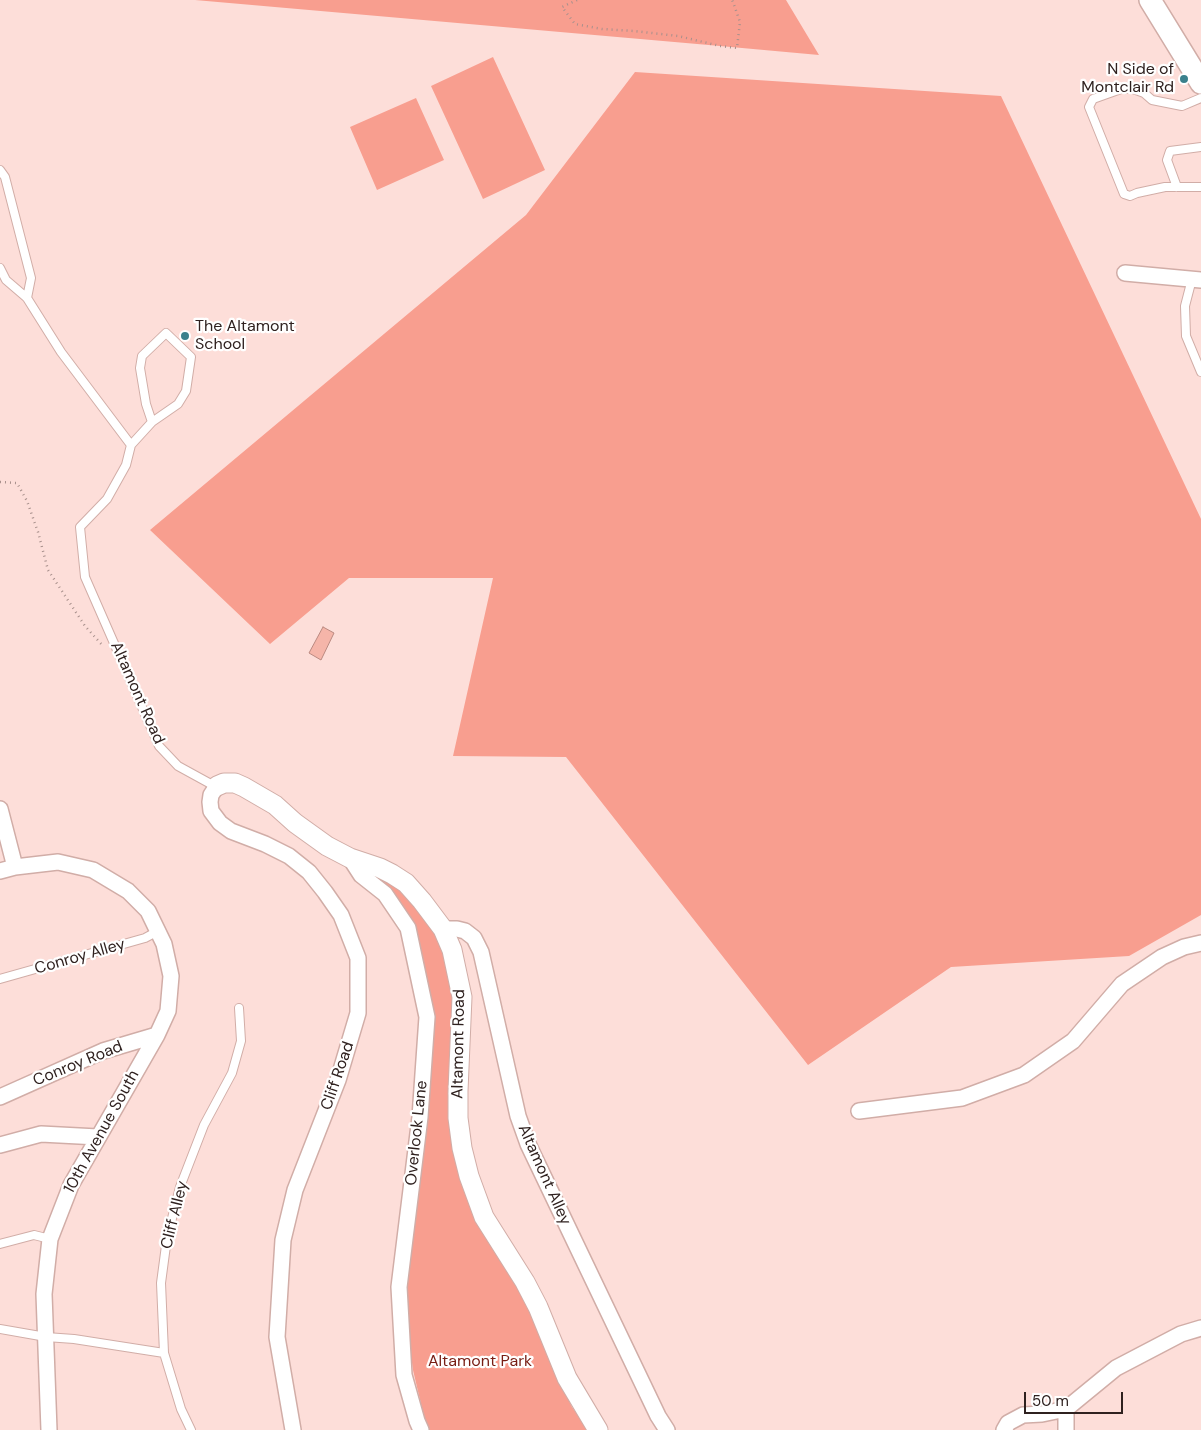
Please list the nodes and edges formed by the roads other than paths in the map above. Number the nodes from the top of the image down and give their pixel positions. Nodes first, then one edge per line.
1 (1150, 0) edge
2 (1201, 83) edge
3 (1201, 98) edge
4 (1201, 147) edge
5 (0, 170) edge
6 (1177, 187) junction
7 (1201, 187) edge
8 (0, 268) edge
9 (1125, 273) dead end
10 (1197, 280) edge
11 (27, 298) junction
12 (1201, 372) edge
13 (152, 422) junction
14 (131, 445) junction
15 (217, 786) junction
16 (0, 809) edge
17 (350, 858) junction
18 (15, 867) junction
19 (0, 871) edge
20 (443, 929) junction
21 (158, 931) junction
22 (1201, 943) edge
23 (0, 979) edge
24 (239, 1008) dead end
25 (157, 1035) junction
26 (0, 1097) edge
27 (859, 1110) dead end
28 (98, 1138) junction
29 (0, 1145) edge
30 (50, 1239) junction
31 (0, 1244) edge
32 (1201, 1328) edge
33 (0, 1329) edge
34 (46, 1337) junction
35 (164, 1353) junction
36 (1066, 1409) junction
37 (49, 1430) edge
38 (191, 1430) edge
39 (293, 1430) edge
40 (421, 1430) edge
41 (598, 1430) edge
42 (667, 1430) edge
43 (1004, 1430) edge
44 (1066, 1430) edge

1 - 2 main road
3 - 6 lane
4 - 6 lane
5 - 11 lane
6 - 7 lane
8 - 11 lane
9 - 10 street
10 - 12 lane
11 - 14 lane
13 - 13 lane
13 - 14 lane
14 - 15 lane, Altamont Road
15 - 17 street, Altamont Road
15 - 39 street, Cliff Road
16 - 18 street
17 - 20 street, Altamont Road
17 - 40 street, Overlook Lane
18 - 19 street, 10th Avenue South
18 - 21 street, 10th Avenue South
20 - 41 street, Altamont Road
20 - 42 street, Altamont Alley
21 - 23 lane, Conroy Alley
21 - 25 street, 10th Avenue South
22 - 27 street
24 - 35 lane, Cliff Alley
25 - 26 street, Conroy Road
25 - 28 street, 10th Avenue South
28 - 29 street
28 - 30 street, 10th Avenue South
30 - 31 lane
30 - 34 street, 10th Avenue South
32 - 36 street
33 - 34 lane
34 - 35 lane
34 - 37 street, 10th Avenue South
35 - 38 lane, Cliff Alley
36 - 43 street
36 - 44 street

